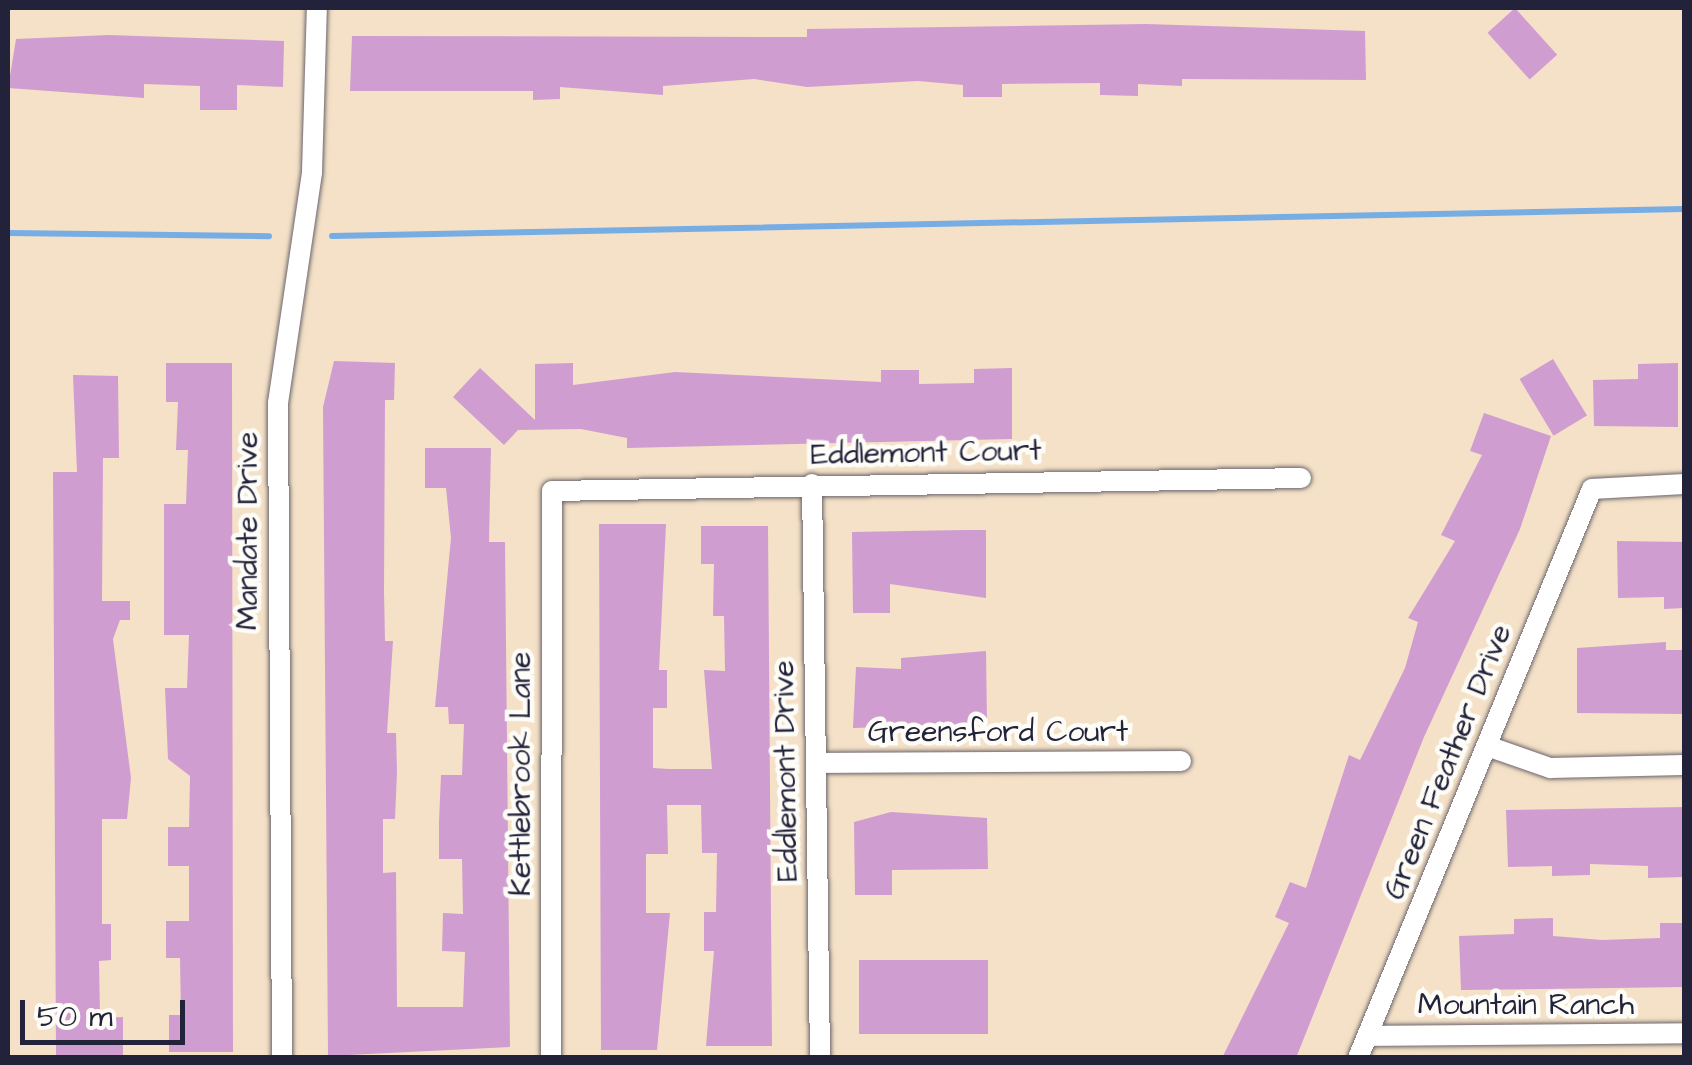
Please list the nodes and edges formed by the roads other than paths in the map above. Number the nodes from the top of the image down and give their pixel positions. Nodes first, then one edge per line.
1 (317, 8) edge
2 (1301, 478) dead end
3 (812, 484) junction
4 (1684, 484) edge
5 (552, 491) joint
6 (1490, 747) junction
7 (1181, 761) dead end
8 (816, 763) junction
9 (1684, 765) edge
10 (1684, 1033) edge
11 (1368, 1036) junction
12 (282, 1058) edge
13 (551, 1058) edge
14 (820, 1058) edge
15 (1358, 1058) edge

1 - 12 street, Mandate Drive
2 - 3 street, Eddlemont Court
3 - 5 street, Eddlemont Court
3 - 8 street, Eddlemont Drive
4 - 6 street, Green Feather Drive
5 - 13 street, Kettlebrook Lane
6 - 9 street
6 - 11 street, Green Feather Drive
7 - 8 street, Greensford Court
8 - 14 street, Eddlemont Drive
10 - 11 street, Mountain Ranch
11 - 15 street, Green Feather Drive

